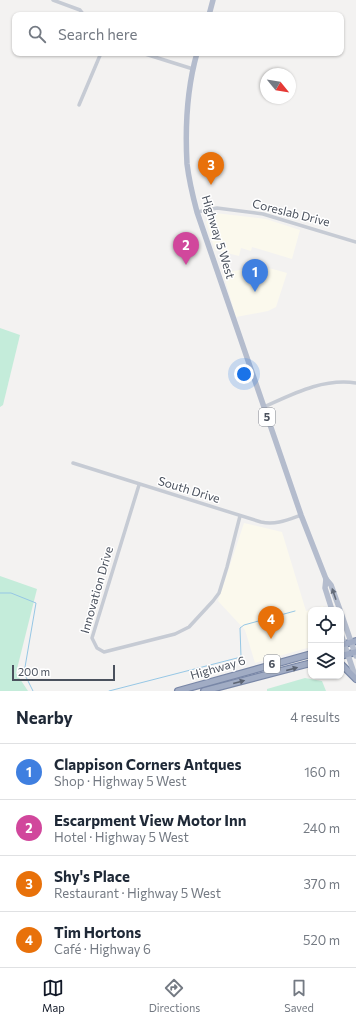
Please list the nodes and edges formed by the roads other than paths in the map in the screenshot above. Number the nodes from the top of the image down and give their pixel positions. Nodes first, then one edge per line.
1 (53, 0) edge
2 (213, 0) edge
3 (82, 12) edge
4 (210, 12) edge
5 (100, 56) edge
6 (152, 56) edge
7 (197, 56) edge
8 (193, 69) junction
9 (79, 105) dead end
10 (197, 212) junction
11 (356, 242) edge
12 (356, 383) edge
13 (263, 407) junction
14 (73, 463) dead end
15 (139, 485) junction
16 (301, 515) junction
17 (240, 516) junction
18 (326, 579) junction
19 (331, 607) edge
20 (339, 607) edge
21 (344, 620) edge
22 (354, 642) edge
23 (344, 645) edge
24 (344, 647) edge
25 (348, 654) junction
26 (356, 654) edge
27 (308, 655) edge
28 (344, 655) edge
29 (308, 665) edge
30 (344, 667) edge
31 (356, 679) edge
32 (209, 682) junction
33 (211, 689) junction
34 (178, 691) edge
35 (204, 691) edge

1 - 3 street
2 - 4 main road
5 - 9 street
6 - 8 street
7 - 8 main road, Highway 5 West / 5
8 - 10 main road, Highway 5 West / 5
10 - 11 street, Coreslab Drive
10 - 13 main road, Highway 5 West / 5
12 - 13 street
13 - 16 main road, Highway 5 West / 5
14 - 15 street, South Drive
15 - 17 street, South Drive
15 - 17 street, Innovation Drive
16 - 17 street, South Drive
16 - 18 main road, Highway 5 West / 5
18 - 19 main road, Highway 5 West / 5
20 -> 18 main road, Highway 5 West / 5
21 - 22 main road
22 - 23 highway
22 - 26 main road
24 - 25 main road
25 - 26 highway
25 - 28 highway
25 - 31 main road
27 - 32 highway, Highway 6 / 6
33 -> 29 highway, Highway 6 / 6
30 - 31 highway
32 - 33 street
32 - 34 highway, Highway 6 / 6
33 - 35 highway, Highway 6 / 6

